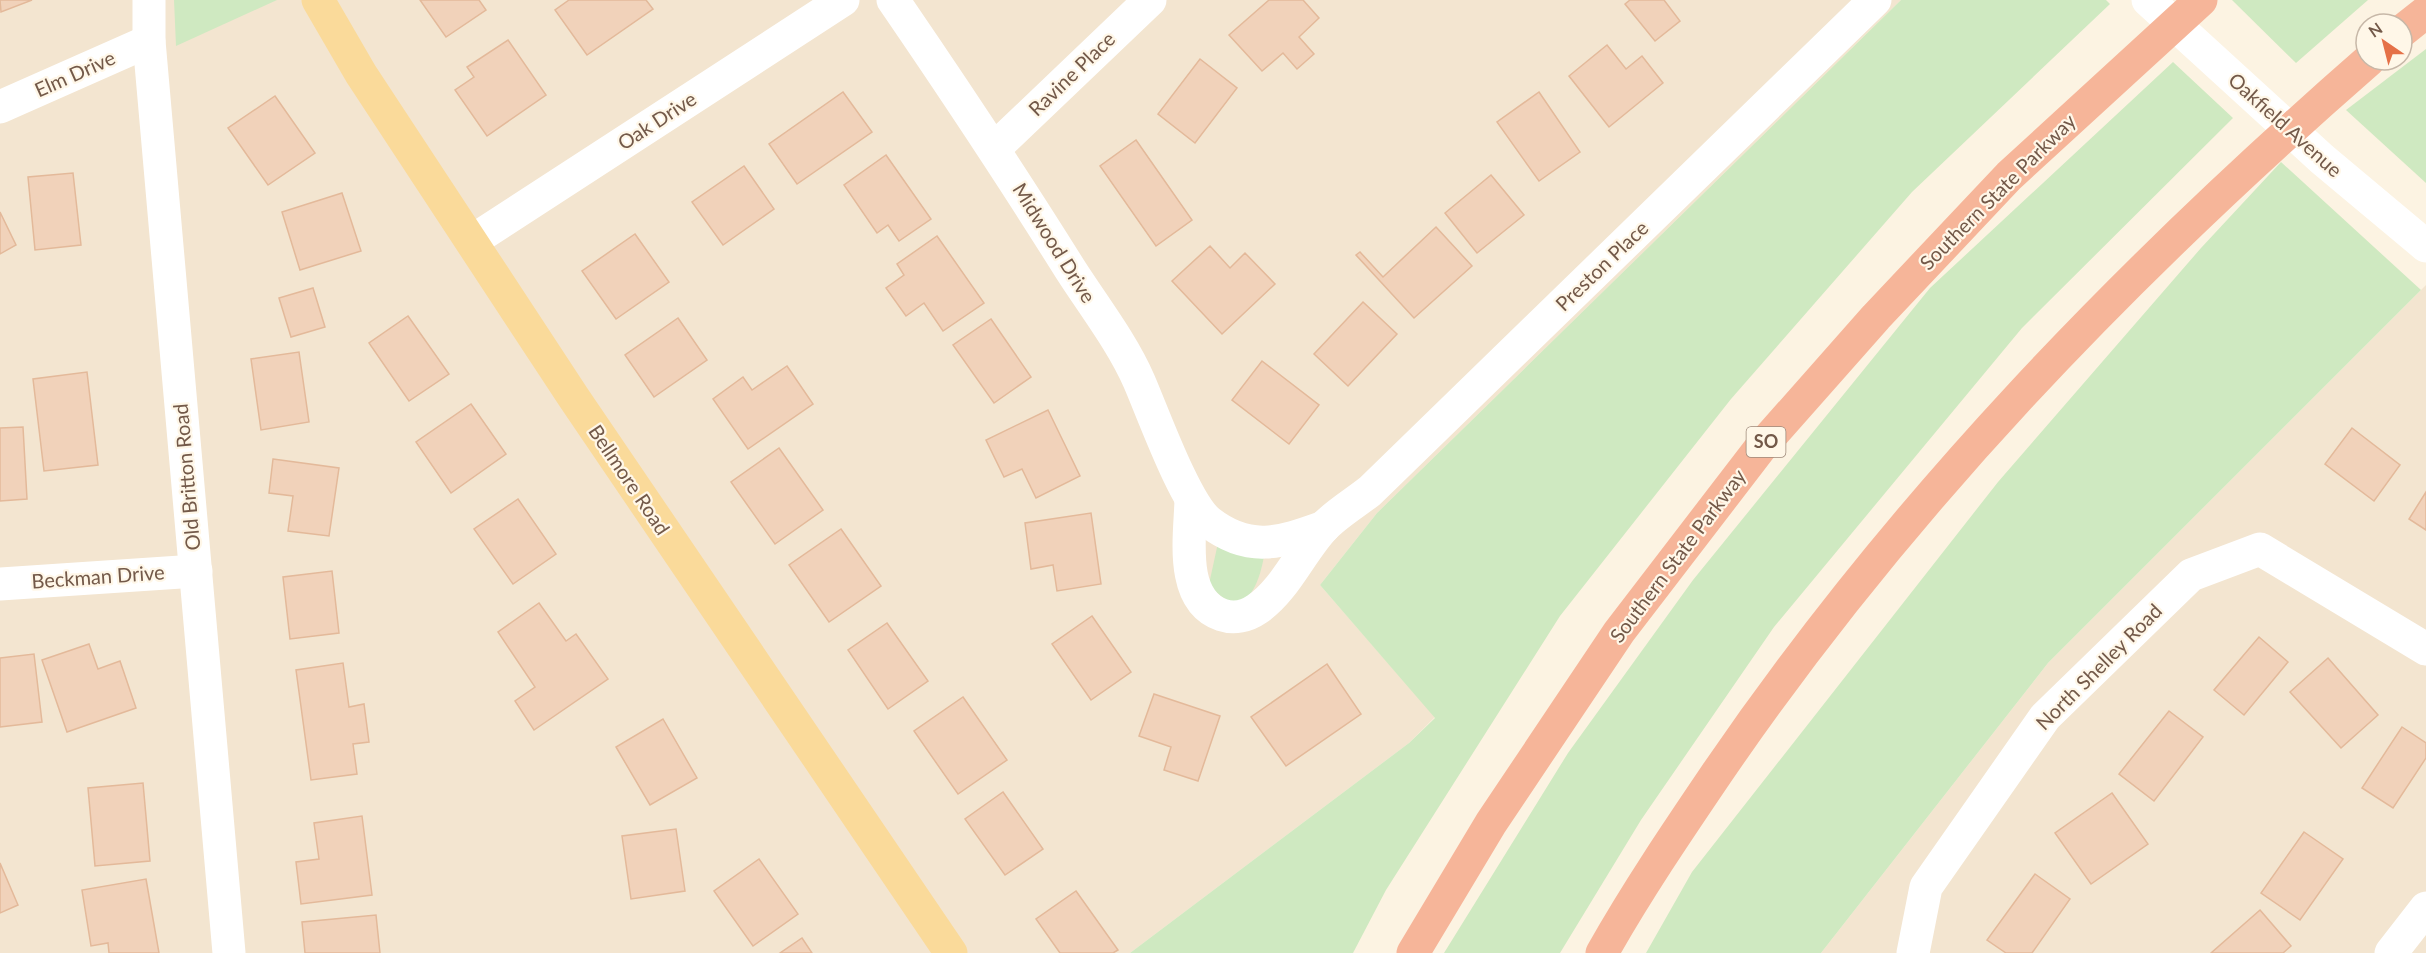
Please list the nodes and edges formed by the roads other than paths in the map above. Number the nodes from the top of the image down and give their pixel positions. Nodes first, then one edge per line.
1 (149, 0) edge
2 (318, 0) edge
3 (843, 0) edge
4 (894, 0) edge
5 (1150, 0) edge
6 (1875, 0) edge
7 (2148, 0) edge
8 (2201, 0) edge
9 (2426, 12) edge
10 (2414, 22) edge
11 (149, 41) junction
12 (2355, 72) edge
13 (0, 107) edge
14 (995, 148) junction
15 (472, 241) junction
16 (2426, 246) edge
17 (1191, 500) junction
18 (1324, 527) junction
19 (196, 570) junction
20 (0, 584) edge
21 (2426, 649) edge
22 (2426, 908) edge
23 (1912, 952) edge
24 (229, 953) edge
25 (951, 953) edge
26 (1413, 953) edge
27 (1602, 953) edge
28 (2391, 953) edge

1 - 11 street, Old Britton Road
2 - 15 main road, Bellmore Road
3 - 15 street, Oak Drive
4 - 14 street, Midwood Drive
5 - 14 street, Ravine Place
6 - 18 street, Preston Place
7 - 16 street, Oakfield Avenue
8 - 26 highway, Southern State Parkway / SO
9 - 10 highway
11 - 13 street, Elm Drive
11 - 19 street, Old Britton Road
12 - 27 highway
14 - 17 street, Midwood Drive
15 - 25 main road, Bellmore Road
17 - 18 street, Midwood Drive
17 - 18 street, Midwood Drive
19 - 20 street, Beckman Drive
19 - 24 street, Old Britton Road
21 - 23 street, North Shelley Road
22 - 28 street

